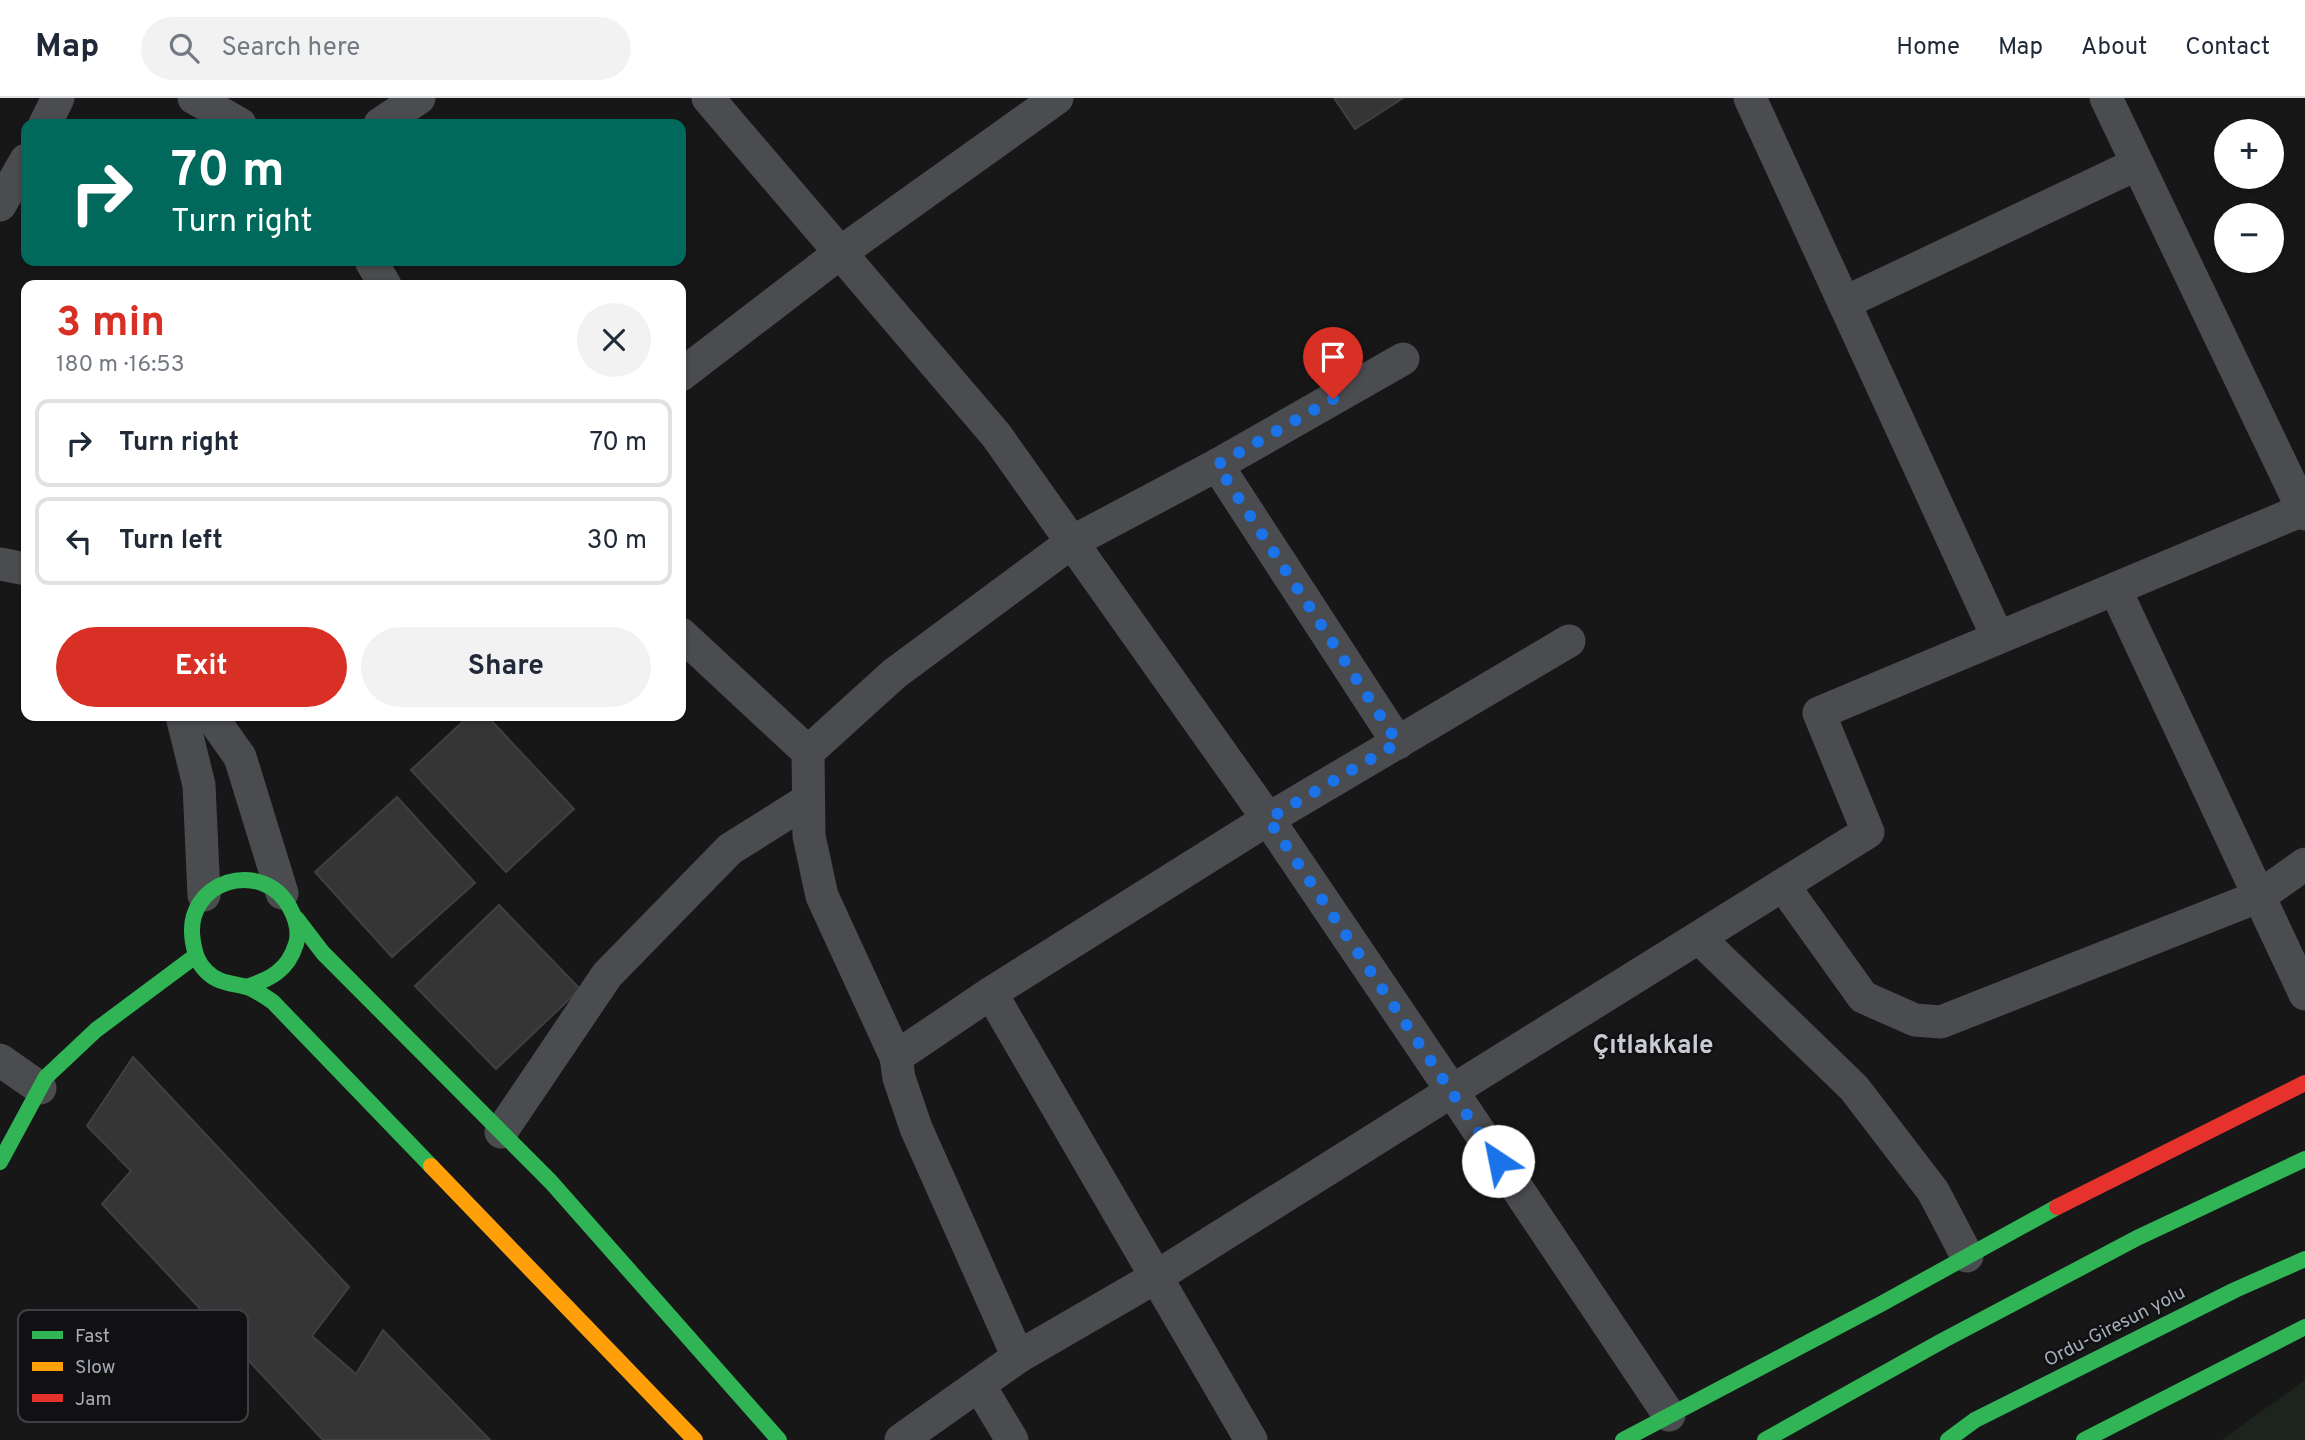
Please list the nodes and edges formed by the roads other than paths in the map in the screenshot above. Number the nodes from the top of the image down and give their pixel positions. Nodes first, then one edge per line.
1 (58, 98) edge
2 (194, 98) edge
3 (419, 98) edge
4 (708, 98) edge
5 (1057, 98) edge
6 (1750, 98) edge
7 (2106, 98) edge
8 (47, 119) edge
9 (231, 119) edge
10 (388, 119) edge
11 (2137, 164) junction
12 (21, 168) edge
13 (3, 195) edge
14 (840, 253) junction
15 (1844, 303) junction
16 (1403, 359) dead end
17 (686, 371) edge
18 (1217, 465) junction
19 (2304, 512) edge
20 (1072, 542) junction
21 (0, 564) edge
22 (21, 568) edge
23 (2115, 589) junction
24 (1998, 638) junction
25 (686, 639) edge
26 (1569, 640) dead end
27 (183, 721) edge
28 (215, 721) edge
29 (1398, 743) junction
30 (808, 752) junction
31 (808, 800) junction
32 (1268, 819) junction
33 (2305, 864) edge
34 (1783, 885) junction
35 (204, 895) junction
36 (2260, 896) junction
37 (289, 906) junction
38 (1699, 938) junction
39 (194, 957) junction
40 (246, 987) junction
41 (991, 993) junction
42 (2305, 994) edge
43 (896, 1057) junction
44 (0, 1060) edge
45 (2305, 1083) edge
46 (40, 1088) junction
47 (1452, 1091) junction
48 (501, 1132) junction
49 (2305, 1159) edge
50 (0, 1162) edge
51 (1967, 1256) junction
52 (2305, 1259) edge
53 (1156, 1277) junction
54 (2305, 1327) edge
55 (1018, 1357) junction
56 (979, 1385) junction
57 (1670, 1415) junction
58 (1975, 1420) junction
59 (695, 1440) edge
60 (779, 1440) edge
61 (901, 1440) edge
62 (1012, 1440) edge
63 (1251, 1440) edge
64 (1623, 1440) edge
65 (1765, 1440) edge
66 (1940, 1440) edge
67 (1948, 1440) edge
68 (2084, 1440) edge

1 - 8 street
2 - 9 street
3 - 10 street
4 - 14 street
5 - 14 street
6 - 15 street
7 - 11 street
11 - 15 street
11 - 19 street
12 - 13 street
14 - 17 street
14 - 20 street
15 - 24 street
16 - 18 street
18 - 20 street
18 - 29 street
19 - 23 street
20 - 30 street
20 - 32 street
21 - 22 street
23 - 24 street
23 - 36 street
24 - 34 street
25 - 30 street
26 - 29 street
27 - 35 street
28 - 37 street
29 - 32 street
30 - 31 street
31 - 43 street
31 - 48 street
32 - 41 street
32 - 47 street
33 - 36 street
34 - 36 street
34 - 38 street
35 - 37 main road
35 - 39 main road
36 - 42 street
37 - 40 main road
37 - 48 main road
38 - 47 street
38 - 51 street
39 - 40 main road
39 - 46 main road
40 - 59 main road
41 - 43 street
41 - 53 street
43 - 55 street
44 - 46 street
45 - 51 main road
46 - 50 main road
47 - 53 street
47 - 57 street
48 - 60 main road
49 - 65 main road
51 - 57 main road
52 - 58 main road, Ordu-Giresun yolu
53 - 55 street
53 - 63 street
54 - 68 main road
55 - 56 street
56 - 61 street
56 - 62 street
57 - 64 main road
58 - 66 main road
58 - 67 main road, Ordu-Giresun yolu

